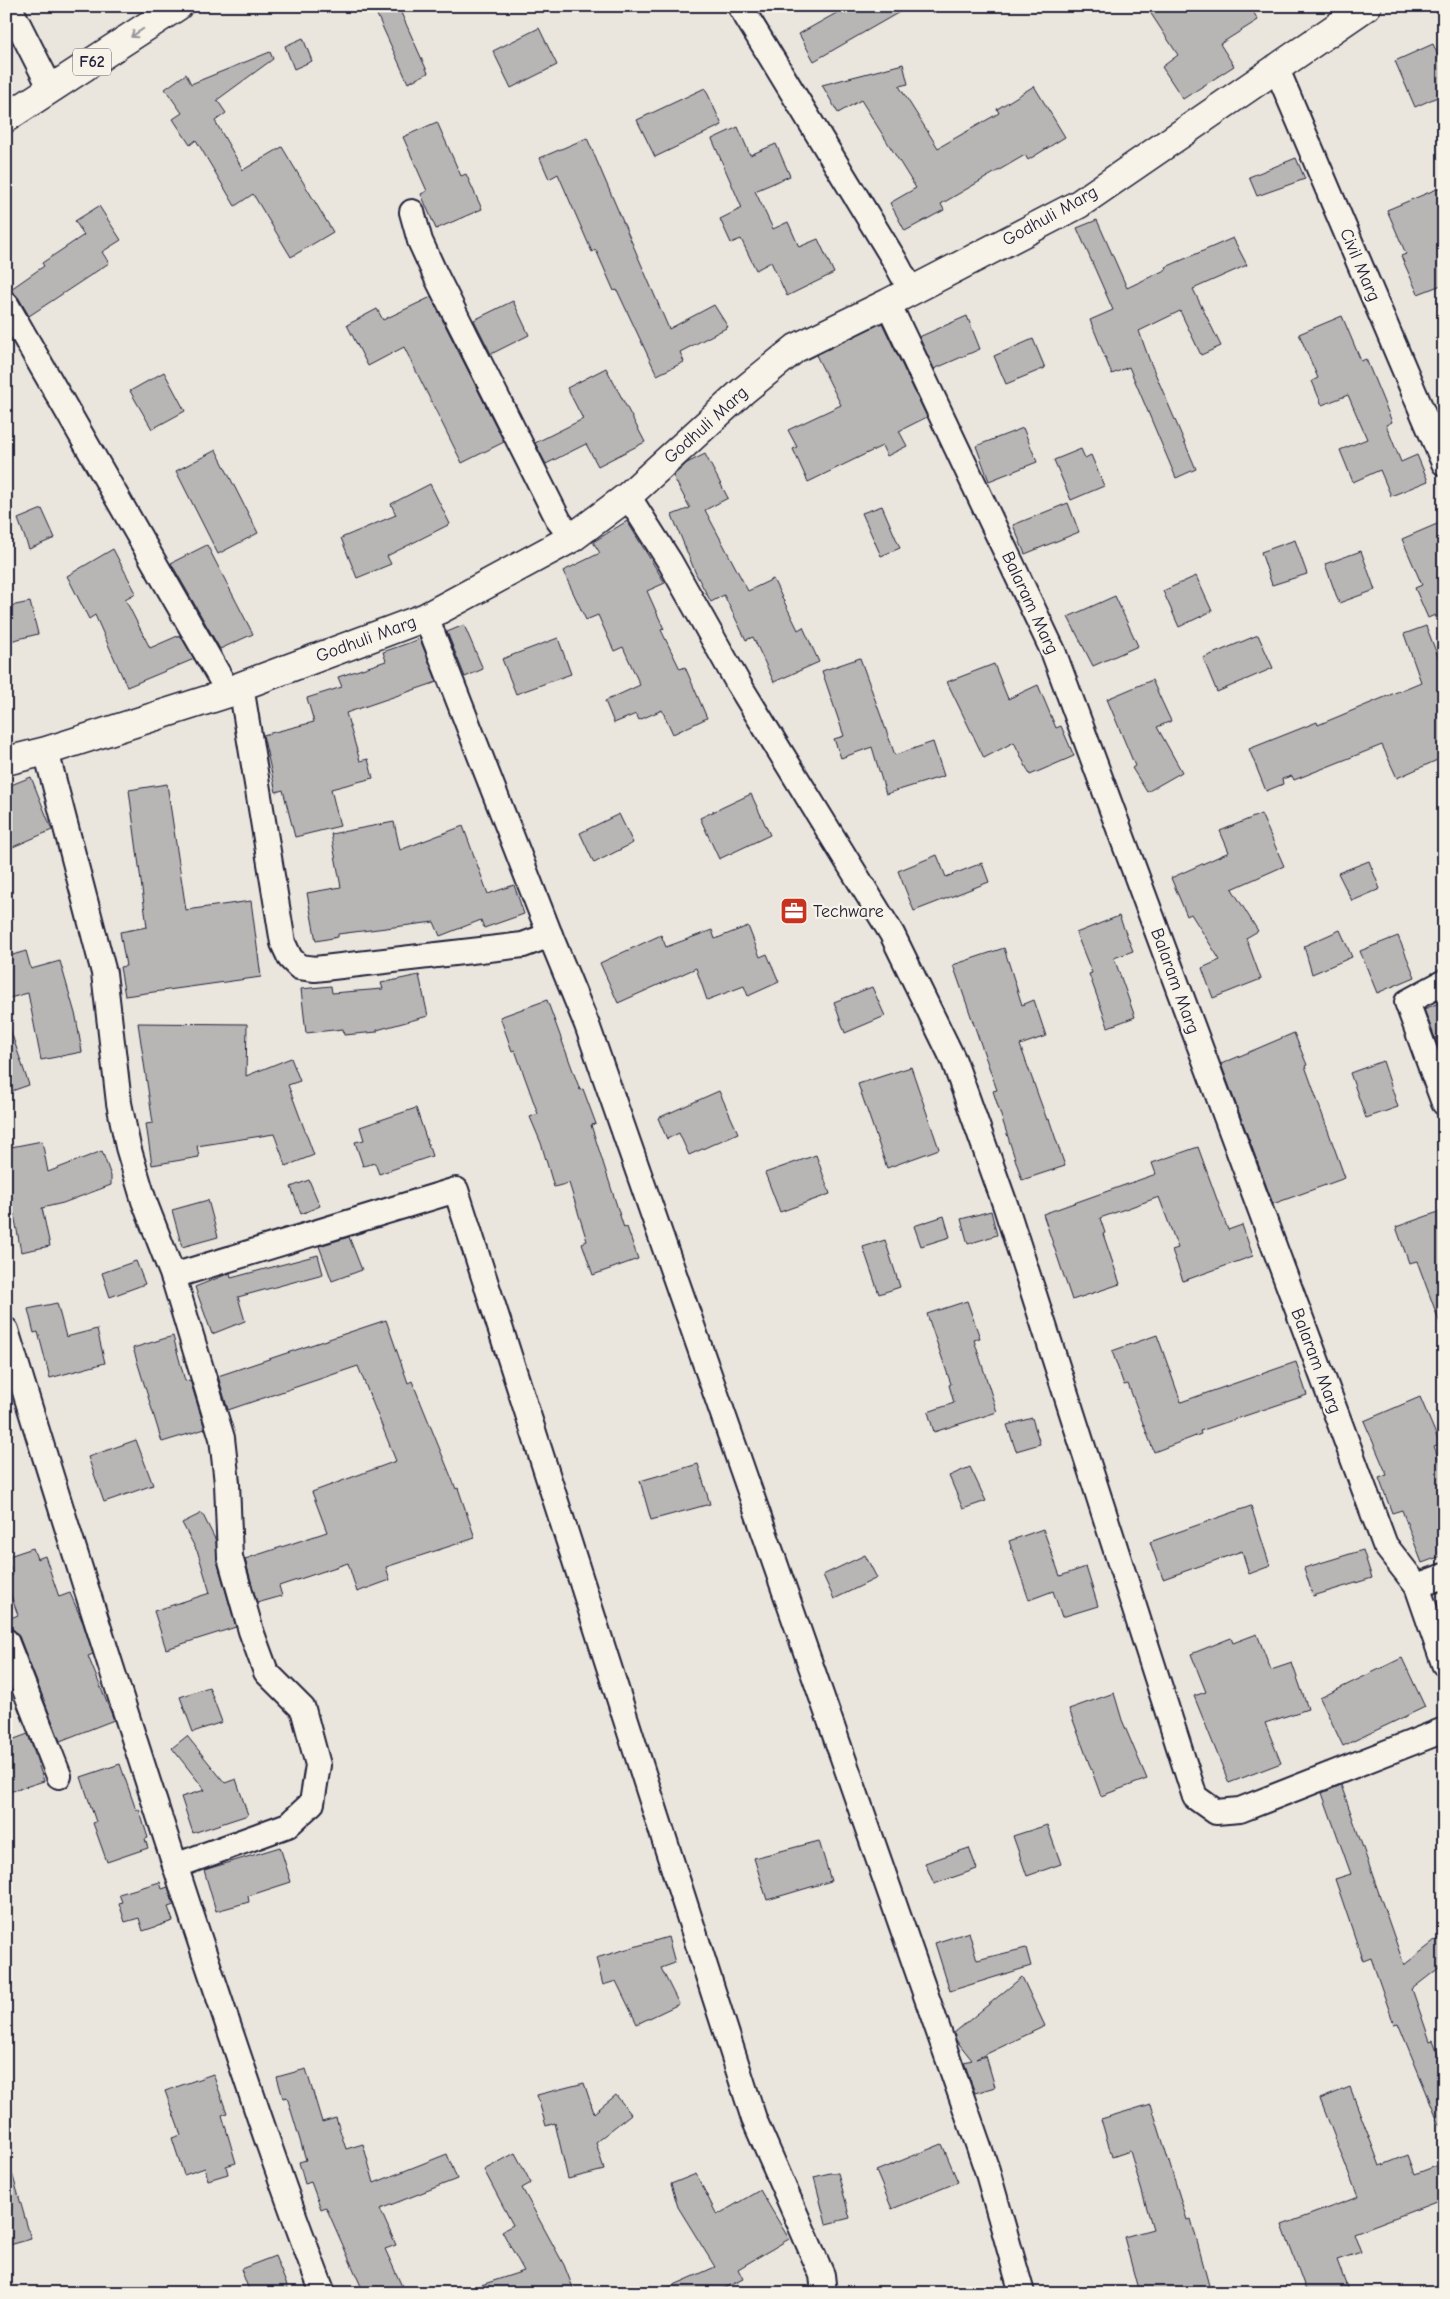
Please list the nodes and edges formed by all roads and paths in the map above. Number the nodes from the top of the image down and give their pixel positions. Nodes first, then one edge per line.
1 (9, 6) edge
2 (142, 6) edge
3 (178, 6) edge
4 (740, 6) edge
5 (1367, 6) edge
6 (1276, 67) junction
7 (46, 82) junction
8 (6, 99) edge
9 (6, 118) edge
10 (412, 212) dead end
11 (900, 297) junction
12 (6, 304) edge
13 (1444, 463) edge
14 (628, 496) junction
15 (572, 538) junction
16 (426, 617) junction
17 (235, 689) junction
18 (46, 751) junction
19 (6, 761) edge
20 (550, 935) junction
21 (1444, 982) edge
22 (1444, 1103) edge
23 (173, 1276) junction
24 (6, 1330) edge
25 (1444, 1576) edge
26 (1417, 1586) junction
27 (6, 1641) edge
28 (1444, 1664) edge
29 (1444, 1730) edge
30 (59, 1776) dead end
31 (175, 1866) junction
32 (322, 2293) edge
33 (824, 2293) edge
34 (1022, 2293) edge

1 - 7 street
2 - 7 main road, F62
3 -> 7 main road, F62
4 - 11 street, Balaram Marg
5 - 6 main road, Godhuli Marg
6 - 11 main road, Godhuli Marg
6 - 13 street, Civil Marg
7 - 8 main road, F62
7 - 9 main road, F62
10 - 15 street
11 - 14 main road, Godhuli Marg
11 - 26 street, Balaram Marg
12 - 17 street
14 - 15 main road, Godhuli Marg
14 - 29 street
15 - 16 main road, Godhuli Marg
16 - 17 main road, Godhuli Marg
16 - 20 street
17 - 18 main road, Godhuli Marg
17 - 20 street
18 - 19 main road, Godhuli Marg
18 - 23 street
20 - 34 street
21 - 22 street
23 - 31 street
23 - 33 street
24 - 31 street
25 - 26 street
26 - 28 street, Balaram Marg
27 - 30 street
31 - 32 street

